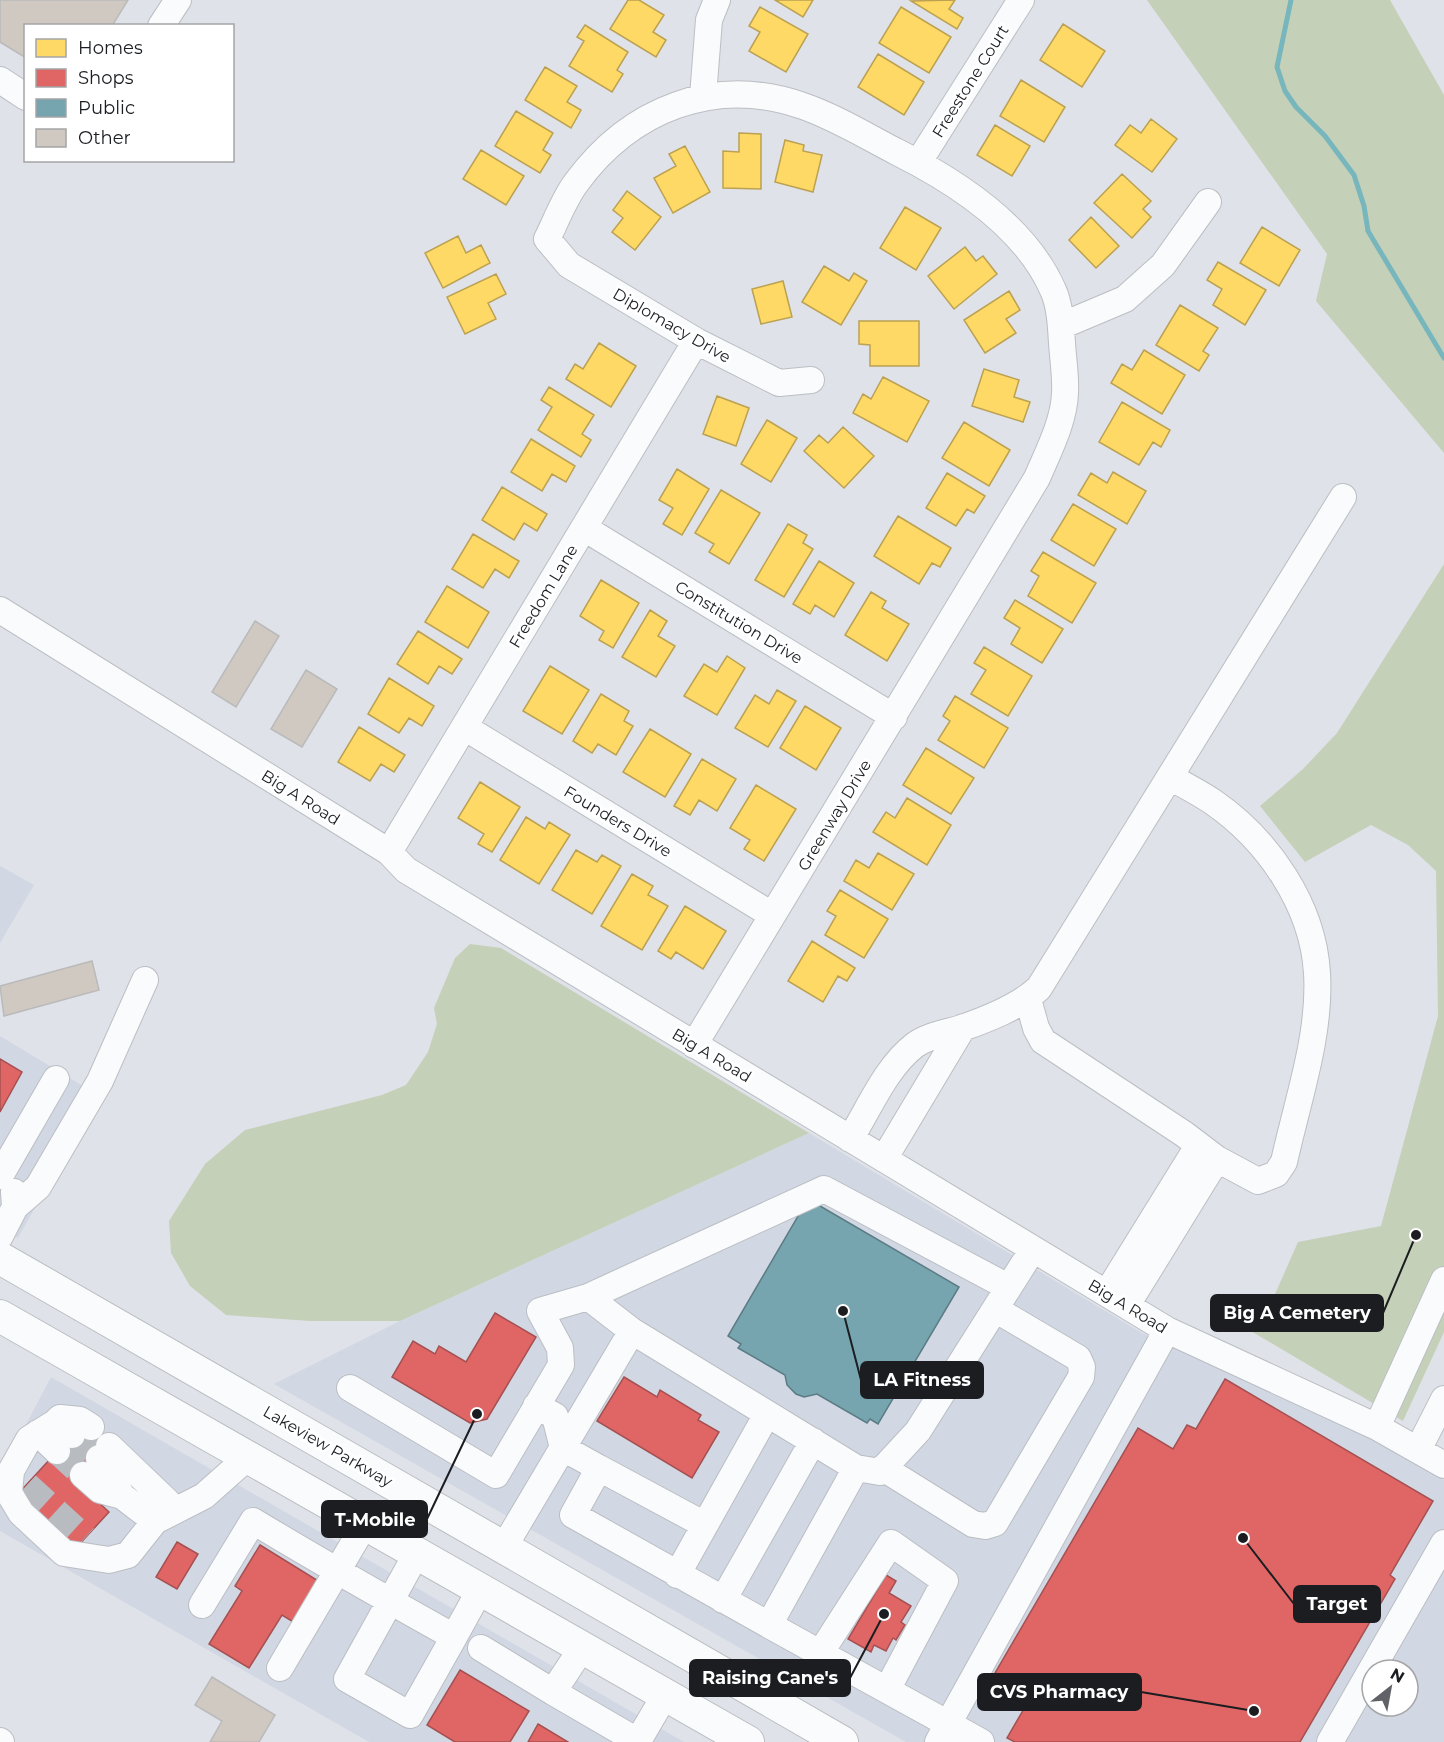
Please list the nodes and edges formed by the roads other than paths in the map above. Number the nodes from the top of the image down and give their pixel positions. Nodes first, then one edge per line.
1 (177, 0) edge
2 (717, 0) edge
3 (1021, 0) edge
4 (162, 24) edge
5 (0, 80) edge
6 (24, 95) edge
7 (703, 96) junction
8 (918, 163) junction
9 (1208, 202) dead end
10 (1061, 326) junction
11 (696, 341) junction
12 (811, 380) dead end
13 (1343, 497) dead end
14 (584, 528) junction
15 (0, 610) edge
16 (894, 717) junction
17 (464, 727) junction
18 (1170, 777) junction
19 (389, 852) junction
20 (772, 915) junction
21 (145, 980) dead end
22 (1028, 999) junction
23 (963, 1028) junction
24 (694, 1045) junction
25 (56, 1079) dead end
26 (850, 1139) junction
27 (1207, 1153) junction
28 (884, 1159) junction
29 (0, 1178) edge
30 (15, 1207) junction
31 (0, 1236) edge
32 (1033, 1249) junction
33 (0, 1258) edge
34 (1444, 1280) edge
35 (1008, 1287) junction
36 (588, 1297) junction
37 (1117, 1299) junction
38 (995, 1309) junction
39 (0, 1316) edge
40 (1167, 1330) junction
41 (632, 1331) junction
42 (350, 1388) dead end
43 (1444, 1399) edge
44 (537, 1406) junction
45 (767, 1414) junction
46 (1377, 1427) junction
47 (60, 1434) dead end
48 (813, 1441) junction
49 (563, 1448) junction
50 (1418, 1450) junction
51 (248, 1457) junction
52 (1444, 1465) edge
53 (599, 1468) junction
54 (856, 1468) junction
55 (883, 1468) junction
56 (165, 1516) junction
57 (365, 1524) junction
58 (705, 1525) junction
59 (85, 1538) tunnel mouth
60 (1444, 1543) edge
61 (504, 1547) junction
62 (417, 1553) junction
63 (109, 1560) junction
64 (337, 1572) junction
65 (677, 1575) junction
66 (480, 1590) junction
67 (723, 1600) junction
68 (390, 1601) junction
69 (202, 1605) dead end
70 (769, 1625) junction
71 (453, 1637) junction
72 (481, 1648) dead end
73 (582, 1648) junction
74 (821, 1653) junction
75 (280, 1668) dead end
76 (888, 1688) junction
77 (553, 1692) junction
78 (665, 1695) junction
79 (943, 1732) edge
80 (638, 1742) edge
81 (748, 1742) edge
82 (842, 1742) edge
83 (981, 1742) edge
84 (1330, 1742) edge

1 - 4 street
2 - 7 street
3 - 8 street, Freestone Court
5 - 6 street
7 - 8 street, Greenway Drive
7 - 11 street, Diplomacy Drive
8 - 10 street, Greenway Drive
9 - 10 street
10 - 16 street, Greenway Drive
11 - 12 street, Diplomacy Drive
11 - 14 street, Freedom Lane
13 - 18 street
14 - 16 street, Constitution Drive
14 - 17 street, Freedom Lane
15 - 19 street, Big A Road
16 - 20 street, Greenway Drive
17 - 19 street, Freedom Lane
17 - 20 street, Founders Drive
18 - 22 street
18 - 27 street
19 - 24 street, Big A Road
20 - 24 street, Greenway Drive
21 - 30 street
22 - 23 street
22 - 27 street
23 - 26 street
23 - 28 street
24 - 26 street, Big A Road
25 - 29 street
26 - 28 street, Big A Road
27 - 37 street
28 - 32 street, Big A Road
29 - 30 street
30 - 31 street
32 - 35 street
32 - 37 street, Big A Road
33 - 61 main road, Lakeview Parkway
34 - 46 street
35 - 36 street
35 - 38 street
36 - 41 street
36 - 44 street
37 - 40 street, Big A Road
38 - 55 street
38 - 55 street
39 - 51 main road
40 - 46 street, Big A Road
40 - 79 street
41 - 45 street
41 - 49 street
42 - 44 street
43 - 50 street
44 - 49 street
45 - 48 street
45 - 58 street
46 - 50 street, Big A Road
47 - 63 street
48 - 54 street
48 - 67 street
49 - 53 street
49 - 61 street
50 - 52 street, Big A Road
51 - 56 street
51 - 57 main road
53 - 58 street
53 - 65 street
54 - 55 street
54 - 70 street
56 - 56 street
56 - 63 street
57 - 62 main road
57 - 64 street
58 - 65 street
59 - 63 street
60 - 84 street
61 - 66 main road
61 - 82 main road, Lakeview Parkway
62 - 66 main road
62 - 68 street
64 - 68 street
64 - 69 street
64 - 75 street
65 - 67 street
66 - 71 street
66 - 73 main road
67 - 70 street
68 - 71 street
68 - 71 street
70 - 74 street
72 - 77 street
73 - 77 street
73 - 78 main road
74 - 76 street
74 - 76 street
76 - 79 street
77 - 80 street
78 - 80 street
78 - 81 main road
79 - 83 street

